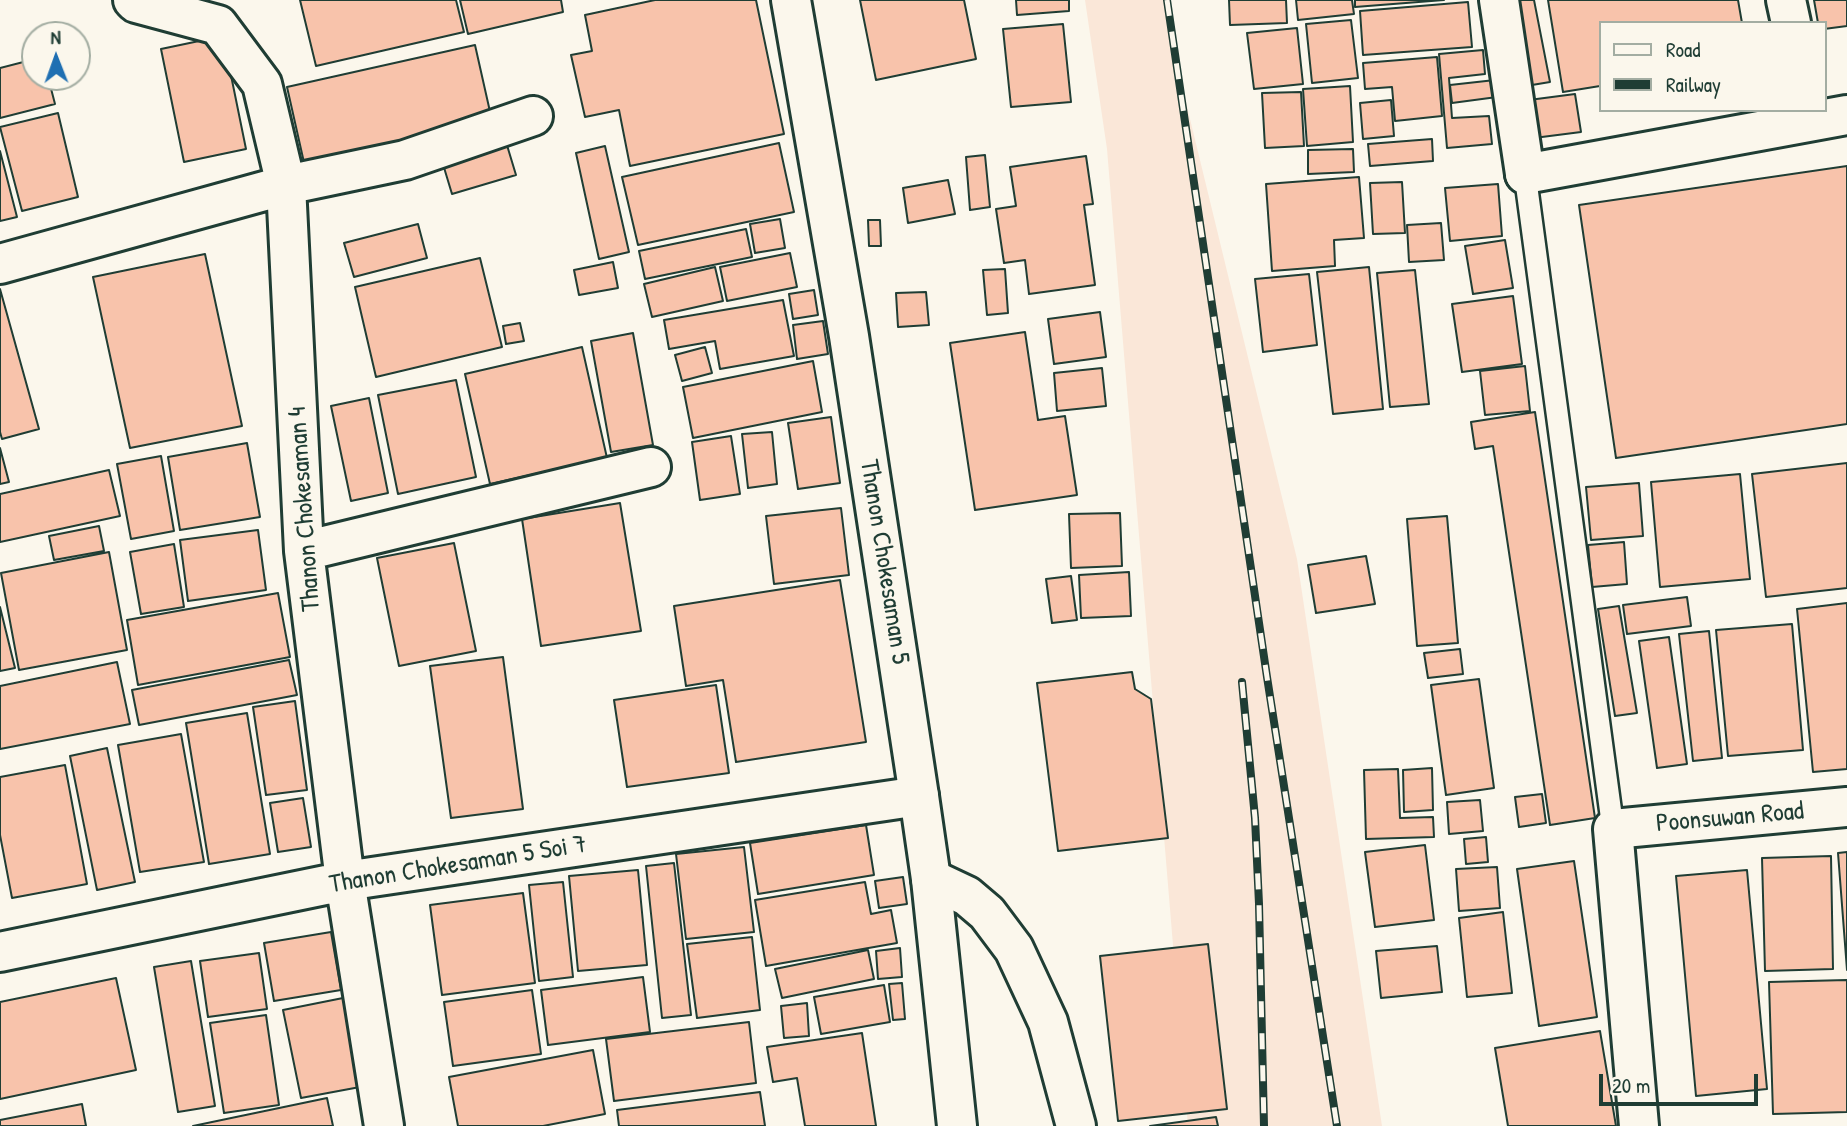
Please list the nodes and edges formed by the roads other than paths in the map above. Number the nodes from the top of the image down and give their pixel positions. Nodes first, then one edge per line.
1 (133, 0) edge
2 (791, 0) edge
3 (1499, 0) edge
4 (1786, 0) edge
5 (1790, 21) edge
6 (1847, 115) edge
7 (1808, 116) edge
8 (533, 117) dead end
9 (1525, 174) junction
10 (286, 185) junction
11 (0, 264) edge
12 (651, 467) dead end
13 (304, 551) junction
14 (919, 796) junction
15 (1847, 807) edge
16 (1613, 829) junction
17 (931, 880) junction
18 (345, 881) junction
19 (0, 952) edge
20 (384, 1126) edge
21 (957, 1126) edge
22 (1076, 1126) edge
23 (1639, 1126) edge

1 - 10 street, Thanon Chokesaman 4
2 - 14 street, Thanon Chokesaman 5
3 - 9 street
4 - 5 street
6 - 7 street
7 - 9 street
8 - 10 street
9 - 16 lane
10 - 11 street
10 - 13 street, Thanon Chokesaman 4
12 - 13 street
13 - 18 street, Thanon Chokesaman 4
14 - 17 street, Thanon Chokesaman 5
14 - 18 street, Thanon Chokesaman 5 Soi 7
15 - 16 street, Poonsuwan Road
16 - 23 street
17 - 21 street, Thanon Chokesaman 5
17 - 22 street
18 - 19 street, Thanon Chokesaman 5 Soi 7
18 - 20 street, Thanon Chokesaman 4

